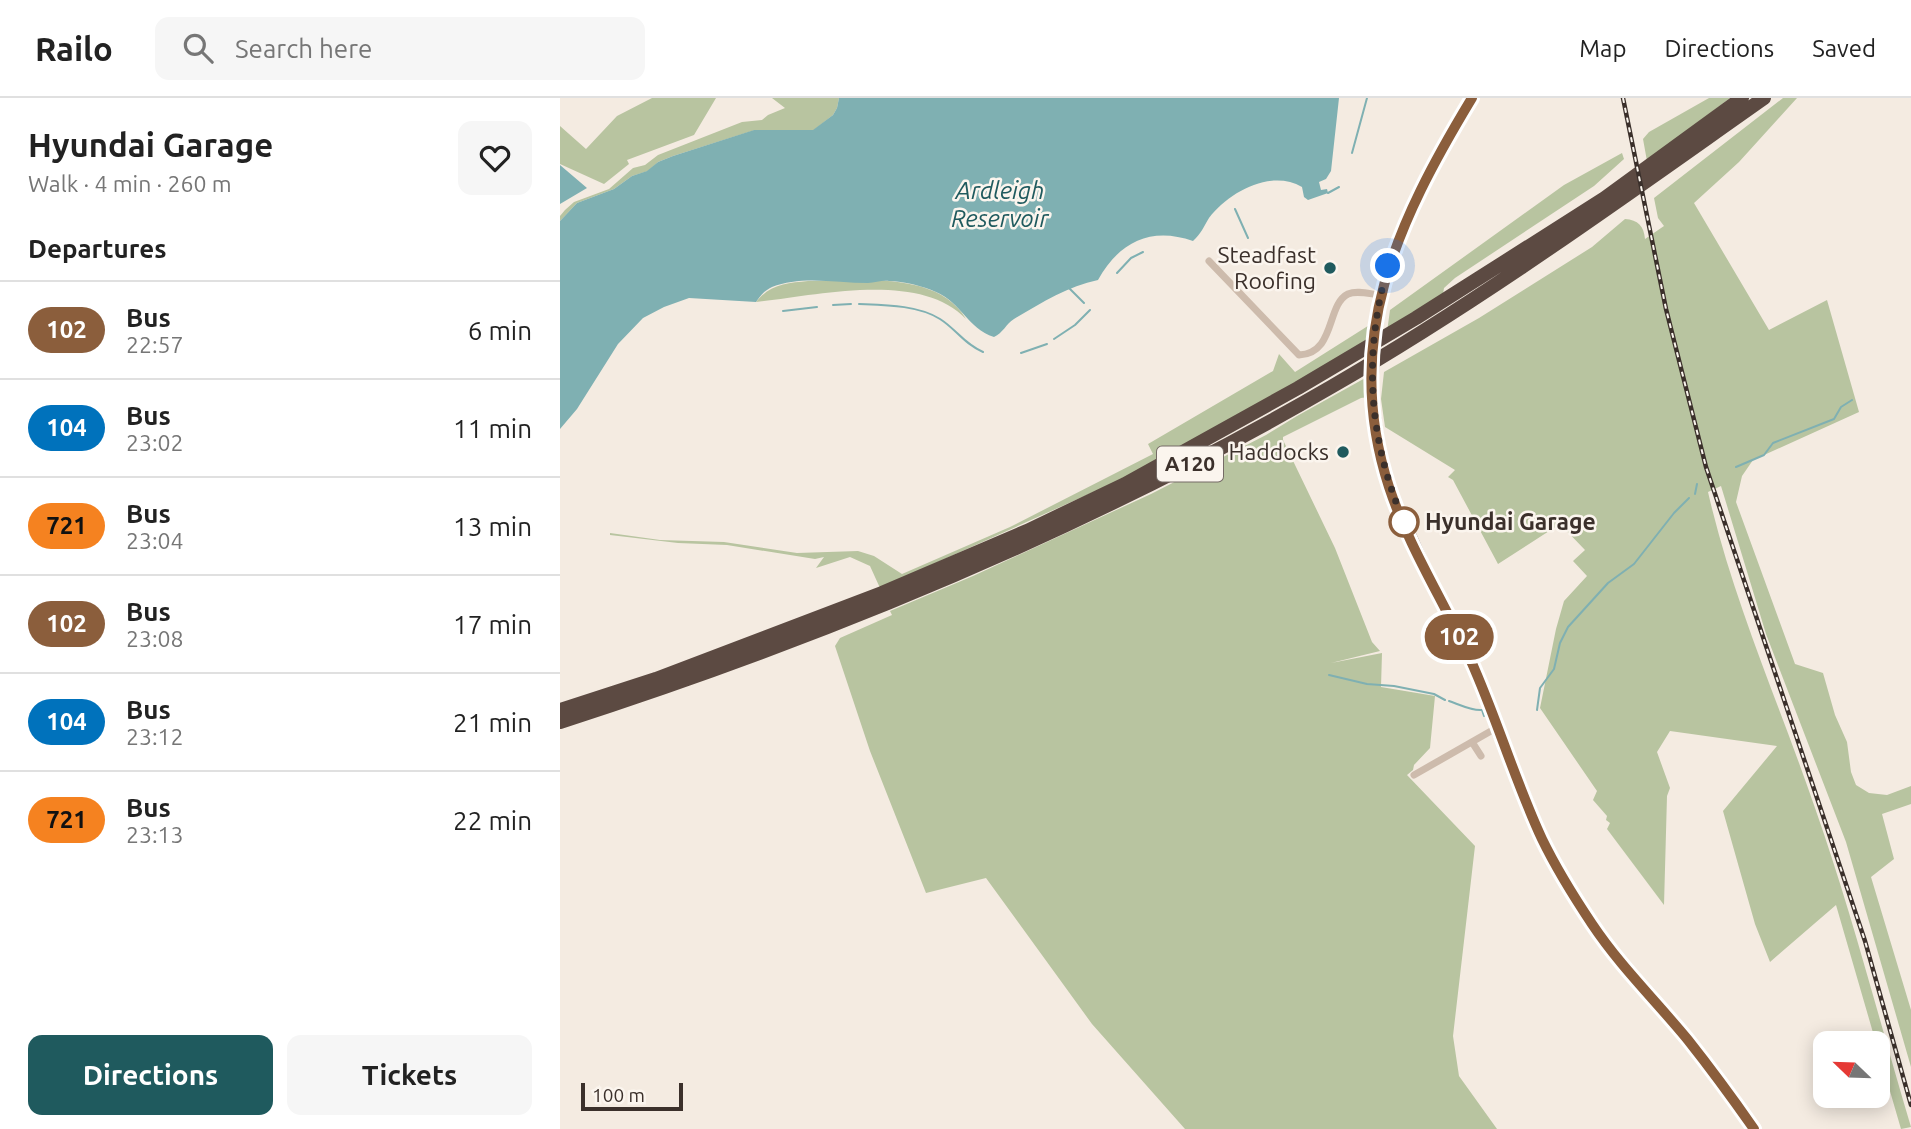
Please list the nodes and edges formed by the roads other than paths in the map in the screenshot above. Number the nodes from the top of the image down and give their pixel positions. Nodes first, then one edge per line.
1 (1472, 98) edge
2 (1742, 98) edge
3 (1764, 98) edge
4 (1209, 261) dead end
5 (1380, 295) junction
6 (560, 709) edge
7 (560, 722) edge
8 (1493, 730) junction
9 (1472, 741) junction
10 (1481, 756) dead end
11 (1414, 775) dead end
12 (1754, 1129) edge

1 - 5 main road
2 - 6 highway, A120
3 - 7 highway, A120
4 - 5 street
5 - 8 main road, bridge
8 - 9 street
8 - 12 main road
9 - 10 street
9 - 11 street

